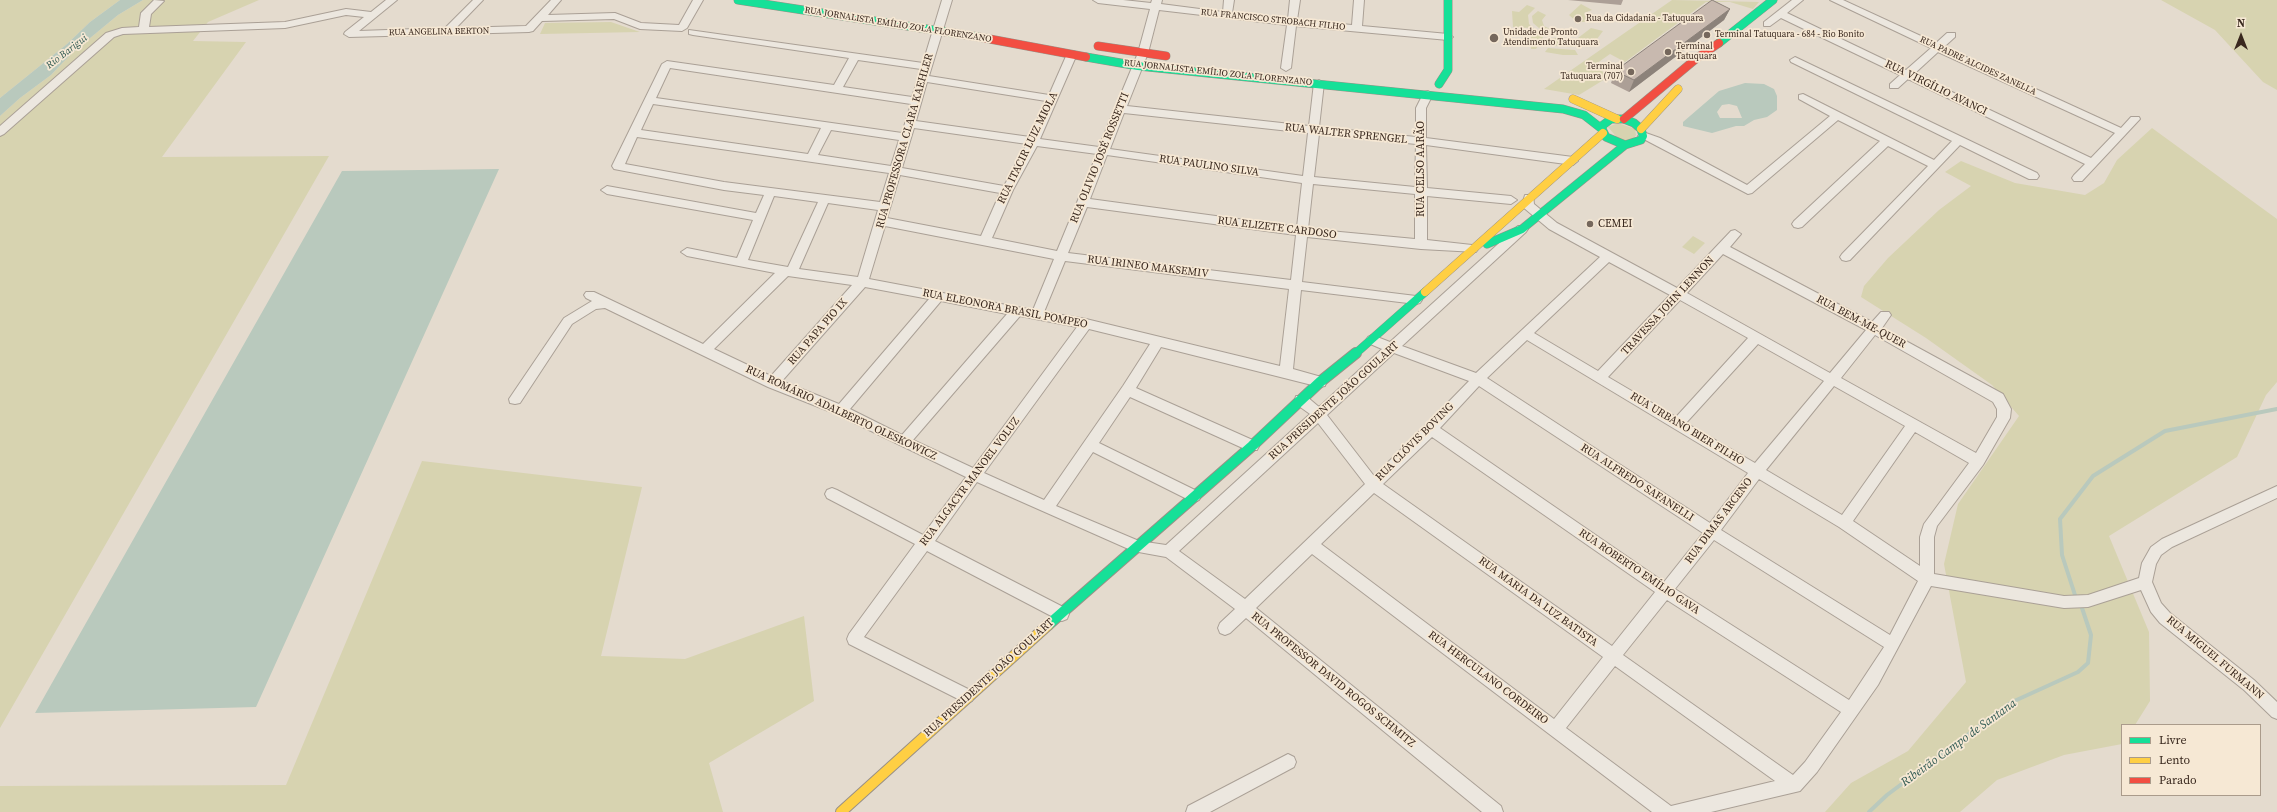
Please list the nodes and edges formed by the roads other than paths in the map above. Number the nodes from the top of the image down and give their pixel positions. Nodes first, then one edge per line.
1 (392, 0) edge
2 (478, 0) edge
3 (556, 0) edge
4 (698, 0) edge
5 (738, 0) edge
6 (947, 0) edge
7 (1098, 0) edge
8 (1229, 0) edge
9 (1295, 0) edge
10 (1360, 0) edge
11 (1448, 0) edge
12 (1772, 0) edge
13 (1798, 0) edge
14 (1835, 0) edge
15 (159, 1) edge
16 (1156, 4) edge
17 (1780, 14) junction
18 (374, 15) junction
19 (1227, 16) junction
20 (540, 18) junction
21 (941, 22) junction
22 (1293, 23) junction
23 (1767, 24) dead end
24 (1357, 29) junction
25 (144, 30) junction
26 (448, 32) junction
27 (693, 32) dead end
28 (1951, 36) dead end
29 (1448, 38) junction
30 (1088, 44) dead end
31 (1938, 47) junction
32 (1143, 53) junction
33 (1072, 54) junction
34 (855, 56) junction
35 (1173, 56) dead end
36 (1697, 58) junction
37 (1795, 60) dead end
38 (1138, 66) junction
39 (926, 67) junction
40 (1286, 68) dead end
41 (1907, 74) junction
42 (923, 78) junction
43 (1372, 79) dead end
44 (1319, 83) junction
45 (1439, 84) dead end
46 (1894, 86) dead end
47 (837, 89) junction
48 (1375, 89) junction
49 (1428, 94) junction
50 (1803, 97) dead end
51 (1052, 98) junction
52 (1564, 98) dead end
53 (649, 100) junction
54 (916, 101) junction
55 (1119, 110) junction
56 (1837, 115) junction
57 (1620, 119) junction
58 (2135, 120) dead end
59 (909, 124) junction
60 (827, 126) junction
61 (1314, 130) junction
62 (1602, 131) junction
63 (0, 132) edge
64 (2121, 132) junction
65 (636, 133) junction
66 (1642, 133) junction
67 (905, 137) junction
68 (1959, 140) junction
69 (1034, 141) junction
70 (1420, 141) junction
71 (1887, 141) junction
72 (1626, 145) junction
73 (1102, 152) junction
74 (811, 158) junction
75 (1573, 161) junction
76 (2092, 163) junction
77 (1935, 165) junction
78 (894, 170) junction
79 (2033, 176) dead end
80 (2078, 178) dead end
81 (1308, 180) junction
82 (607, 190) dead end
83 (1007, 190) junction
84 (771, 191) junction
85 (1420, 191) junction
86 (825, 198) junction
87 (1530, 198) junction
88 (1511, 200) dead end
89 (1082, 202) junction
90 (885, 207) junction
91 (1538, 216) junction
92 (758, 217) junction
93 (882, 221) junction
94 (1798, 224) dead end
95 (1522, 229) junction
96 (1302, 232) junction
97 (1735, 234) dead end
98 (985, 241) junction
99 (1420, 245) junction
100 (1722, 248) junction
101 (1472, 249) junction
102 (687, 252) dead end
103 (1060, 256) junction
104 (1606, 256) junction
105 (1846, 258) dead end
106 (741, 263) junction
107 (789, 272) junction
108 (862, 282) junction
109 (1296, 286) junction
110 (1679, 294) junction
111 (590, 295) dead end
112 (939, 296) junction
113 (1416, 300) junction
114 (607, 303) junction
115 (1017, 311) junction
116 (1037, 315) junction
117 (1885, 315) dead end
118 (1086, 324) junction
119 (1874, 329) junction
120 (1526, 334) junction
121 (1757, 337) junction
122 (1372, 340) junction
123 (1158, 341) junction
124 (1393, 348) junction
125 (706, 350) junction
126 (1286, 372) junction
127 (1600, 377) junction
128 (1478, 379) junction
129 (1834, 380) junction
130 (1320, 382) junction
131 (773, 383) junction
132 (1128, 390) junction
133 (515, 399) dead end
134 (1301, 400) junction
135 (840, 410) junction
136 (1319, 414) junction
137 (1678, 423) junction
138 (1913, 425) junction
139 (1431, 429) junction
140 (904, 442) junction
141 (1090, 445) junction
142 (1252, 446) junction
143 (1978, 461) junction
144 (1757, 471) junction
145 (976, 476) junction
146 (1373, 485) junction
147 (2277, 492) edge
148 (832, 494) dead end
149 (1194, 496) junction
150 (1047, 508) junction
151 (1844, 523) junction
152 (1712, 532) junction
153 (925, 542) junction
154 (1311, 544) junction
155 (1138, 547) junction
156 (1168, 551) junction
157 (1928, 579) junction
158 (2144, 582) junction
159 (1665, 591) junction
160 (1246, 609) junction
161 (1062, 614) junction
162 (1225, 628) dead end
163 (1893, 645) junction
164 (1613, 656) junction
165 (967, 696) junction
166 (1850, 710) junction
167 (2277, 712) edge
168 (1555, 729) junction
169 (1288, 762) dead end
170 (1794, 785) junction
171 (843, 811) edge
172 (1194, 812) edge
173 (1495, 812) edge
174 (1665, 812) edge
175 (1676, 812) edge

1 - 18 street
2 - 26 street
3 - 20 street
4 - 20 street
5 - 21 main road, RUA JORNALISTA EMÍLIO ZOLA FLORENZANO
6 - 21 street, RUA PROFESSORA CLARA KAEHLER
7 - 16 street, RUA FRANCISCO STROBACH FILHO
8 - 19 street
9 - 22 street
10 - 24 street
11 - 29 main road
12 - 36 main road, RUA PRESIDENTE JOÃO GOULART
13 - 17 street
14 - 31 street, RUA PADRE ALCIDES ZANELLA
15 - 25 street
16 - 19 street, RUA FRANCISCO STROBACH FILHO
16 - 32 street, RUA OLIVIO JOSÉ ROSSETTI
17 - 23 street
17 - 41 street, RUA VIRGÍLIO AVANCI
18 - 25 street
18 - 26 street, RUA ANGELINA BERTON
19 - 22 street, RUA FRANCISCO STROBACH FILHO
20 - 26 street, RUA ANGELINA BERTON
21 - 33 main road, RUA JORNALISTA EMÍLIO ZOLA FLORENZANO
21 - 39 street, RUA PROFESSORA CLARA KAEHLER
22 - 24 street, RUA FRANCISCO STROBACH FILHO
22 - 40 street
24 - 29 street, RUA FRANCISCO STROBACH FILHO
25 - 63 street
27 - 34 street
28 - 31 street
29 - 45 main road
30 - 32 main road, RUA JORNALISTA EMÍLIO ZOLA FLORENZANO
31 - 41 street
31 - 64 street, RUA PADRE ALCIDES ZANELLA
32 - 35 main road, RUA JORNALISTA EMÍLIO ZOLA FLORENZANO
32 - 38 street, RUA OLIVIO JOSÉ ROSSETTI
33 - 38 main road, RUA JORNALISTA EMÍLIO ZOLA FLORENZANO
33 - 51 street, RUA ITACIR LUIZ MIOLA
34 - 39 street
34 - 47 street
36 - 57 main road, RUA PRESIDENTE JOÃO GOULART
36 - 66 main road, RUA PRESIDENTE JOÃO GOULART
37 - 68 street
38 - 44 main road, RUA JORNALISTA EMÍLIO ZOLA FLORENZANO
38 - 55 street, RUA OLIVIO JOSÉ ROSSETTI
39 - 42 street, RUA PROFESSORA CLARA KAEHLER
41 - 46 street
41 - 76 street, RUA VIRGÍLIO AVANCI
42 - 51 street
42 - 54 street, RUA PROFESSORA CLARA KAEHLER
43 - 48 main road
44 - 48 main road, RUA JORNALISTA EMÍLIO ZOLA FLORENZANO
44 - 61 street
47 - 53 street
47 - 54 street
48 - 49 main road, RUA JORNALISTA EMÍLIO ZOLA FLORENZANO
49 - 62 main road, RUA JORNALISTA EMÍLIO ZOLA FLORENZANO
49 - 70 street, RUA CELSO AARÃO
50 - 56 street
51 - 69 street, RUA ITACIR LUIZ MIOLA
52 - 57 main road
53 - 60 street
53 - 65 street
54 - 59 street, RUA PROFESSORA CLARA KAEHLER
55 - 61 street, RUA WALTER SPRENGEL
55 - 73 street, RUA OLIVIO JOSÉ ROSSETTI
56 - 66 street
56 - 71 street
57 - 62 main road, RUA PRESIDENTE JOÃO GOULART
57 - 66 main road
58 - 64 street
59 - 67 street, RUA PROFESSORA CLARA KAEHLER
59 - 69 street, RUA PAULINO SILVA
60 - 67 street
60 - 74 street
61 - 70 street, RUA WALTER SPRENGEL
61 - 81 street
62 - 72 main road
62 - 75 main road, RUA PRESIDENTE JOÃO GOULART
64 - 76 street
65 - 74 street
65 - 84 street
66 - 72 main road, RUA PRESIDENTE JOÃO GOULART
67 - 78 street, RUA PROFESSORA CLARA KAEHLER
68 - 77 street
68 - 79 street
69 - 73 street, RUA PAULINO SILVA
69 - 83 street, RUA ITACIR LUIZ MIOLA
70 - 75 street, RUA WALTER SPRENGEL
70 - 85 street, RUA CELSO AARÃO
71 - 77 street
71 - 94 street
72 - 91 main road, RUA PRESIDENTE JOÃO GOULART
73 - 81 street, RUA PAULINO SILVA
73 - 89 street, RUA OLIVIO JOSÉ ROSSETTI
74 - 78 street
75 - 87 main road, RUA PRESIDENTE JOÃO GOULART
76 - 80 street
77 - 105 street
78 - 83 street
78 - 90 street, RUA PROFESSORA CLARA KAEHLER
81 - 85 street, RUA PAULINO SILVA
81 - 96 street
82 - 92 street
83 - 98 street, RUA ITACIR LUIZ MIOLA
84 - 86 street
84 - 92 street
85 - 88 street, RUA PAULINO SILVA
85 - 99 street, RUA CELSO AARÃO
86 - 90 street
86 - 107 street
87 - 91 street
87 - 101 main road, RUA PRESIDENTE JOÃO GOULART
89 - 96 street, RUA ELIZETE CARDOSO
89 - 103 street, RUA OLIVIO JOSÉ ROSSETTI
90 - 93 street, RUA PROFESSORA CLARA KAEHLER
91 - 95 main road, RUA PRESIDENTE JOÃO GOULART
91 - 104 street
92 - 106 street
93 - 98 street, RUA IRINEO MAKSEMIV
93 - 108 street, RUA PROFESSORA CLARA KAEHLER
95 - 101 main road, RUA PRESIDENTE JOÃO GOULART
95 - 124 street, RUA PRESIDENTE JOÃO GOULART
96 - 99 street, RUA ELIZETE CARDOSO
96 - 109 street
97 - 100 street, TRAVESSA JOHN LENNON
98 - 103 street, RUA IRINEO MAKSEMIV
99 - 101 street, RUA ELIZETE CARDOSO
100 - 110 street, TRAVESSA JOHN LENNON
100 - 119 street, RUA BEM-ME-QUER
101 - 113 main road, RUA PRESIDENTE JOÃO GOULART
102 - 106 street, RUA ELEONORA BRASIL POMPEO
103 - 109 street, RUA IRINEO MAKSEMIV
103 - 116 street, RUA OLIVIO JOSÉ ROSSETTI
104 - 110 street
104 - 120 street, RUA CLÓVIS BOVING
106 - 107 street, RUA ELEONORA BRASIL POMPEO
107 - 108 street, RUA ELEONORA BRASIL POMPEO
107 - 125 street
108 - 112 street, RUA ELEONORA BRASIL POMPEO
108 - 131 street, RUA PAPA PIO IX
109 - 113 street, RUA IRINEO MAKSEMIV
109 - 126 street
110 - 121 street
110 - 127 street, TRAVESSA JOHN LENNON
111 - 114 street, RUA ROMÁRIO ADALBERTO OLESKOWICZ
112 - 115 street, RUA ELEONORA BRASIL POMPEO
112 - 135 street
113 - 122 main road, RUA PRESIDENTE JOÃO GOULART
114 - 125 street, RUA ROMÁRIO ADALBERTO OLESKOWICZ
114 - 133 street
115 - 116 street, RUA ELEONORA BRASIL POMPEO
115 - 140 street
116 - 118 street, RUA ELEONORA BRASIL POMPEO
117 - 119 street, RUA DIMAS ARCENO
118 - 123 street, RUA ELEONORA BRASIL POMPEO
118 - 145 street, RUA ALGACYR MANOEL VOLUZ
119 - 129 street, RUA DIMAS ARCENO
119 - 143 street, RUA BEM-ME-QUER
120 - 127 street, RUA URBANO BIER FILHO
120 - 128 street, RUA CLÓVIS BOVING
121 - 129 street
121 - 137 street
122 - 124 street, RUA ALFREDO SAFANELLI
122 - 130 main road, RUA PRESIDENTE JOÃO GOULART
123 - 126 street, RUA ELEONORA BRASIL POMPEO
123 - 132 street
124 - 128 street, RUA ALFREDO SAFANELLI
124 - 136 street, RUA PRESIDENTE JOÃO GOULART
125 - 131 street, RUA ROMÁRIO ADALBERTO OLESKOWICZ
126 - 130 street, RUA ELEONORA BRASIL POMPEO
127 - 137 street, RUA URBANO BIER FILHO
128 - 139 street, RUA CLÓVIS BOVING
128 - 152 street, RUA ALFREDO SAFANELLI
129 - 138 street
129 - 144 street, RUA DIMAS ARCENO
130 - 134 main road, RUA PRESIDENTE JOÃO GOULART
131 - 135 street, RUA ROMÁRIO ADALBERTO OLESKOWICZ
132 - 141 street
132 - 142 street
134 - 136 street, RUA MARIA DA LUZ BATISTA
134 - 142 main road, RUA PRESIDENTE JOÃO GOULART
135 - 140 street, RUA ROMÁRIO ADALBERTO OLESKOWICZ
136 - 146 street, RUA MARIA DA LUZ BATISTA
136 - 156 street, RUA PRESIDENTE JOÃO GOULART
137 - 144 street, RUA URBANO BIER FILHO
138 - 143 street
138 - 151 street
139 - 146 street, RUA CLÓVIS BOVING
139 - 159 street, RUA ROBERTO EMÍLIO GAVA
140 - 145 street, RUA ROMÁRIO ADALBERTO OLESKOWICZ
141 - 149 street
141 - 150 street
142 - 149 main road, RUA PRESIDENTE JOÃO GOULART
143 - 157 street
144 - 151 street, RUA URBANO BIER FILHO
144 - 152 street, RUA DIMAS ARCENO
145 - 150 street, RUA ROMÁRIO ADALBERTO OLESKOWICZ
145 - 153 street, RUA ALGACYR MANOEL VOLUZ
146 - 154 street, RUA CLÓVIS BOVING
146 - 164 street, RUA MARIA DA LUZ BATISTA
147 - 158 street
148 - 153 street
149 - 155 main road, RUA PRESIDENTE JOÃO GOULART
150 - 155 street, RUA ROMÁRIO ADALBERTO OLESKOWICZ
151 - 157 street, RUA URBANO BIER FILHO
152 - 159 street, RUA DIMAS ARCENO
152 - 163 street, RUA ALFREDO SAFANELLI
153 - 161 street
153 - 165 street, RUA ALGACYR MANOEL VOLUZ
154 - 160 street, RUA CLÓVIS BOVING
154 - 168 street, RUA HERCULANO CORDEIRO
155 - 156 street
155 - 161 main road, RUA PRESIDENTE JOÃO GOULART
156 - 160 street, RUA PROFESSOR DAVID ROGOS SCHMITZ
157 - 158 street
157 - 163 street
158 - 167 street, RUA MIGUEL FURMANN
159 - 164 street, RUA DIMAS ARCENO
159 - 166 street, RUA ROBERTO EMÍLIO GAVA
160 - 162 street, RUA CLÓVIS BOVING
160 - 173 street, RUA PROFESSOR DAVID ROGOS SCHMITZ
161 - 165 main road, RUA PRESIDENTE JOÃO GOULART
163 - 166 street
164 - 168 street, RUA DIMAS ARCENO
164 - 170 street, RUA MARIA DA LUZ BATISTA
165 - 171 main road, RUA PRESIDENTE JOÃO GOULART
166 - 170 street
168 - 174 street, RUA HERCULANO CORDEIRO
169 - 172 street
170 - 175 street

